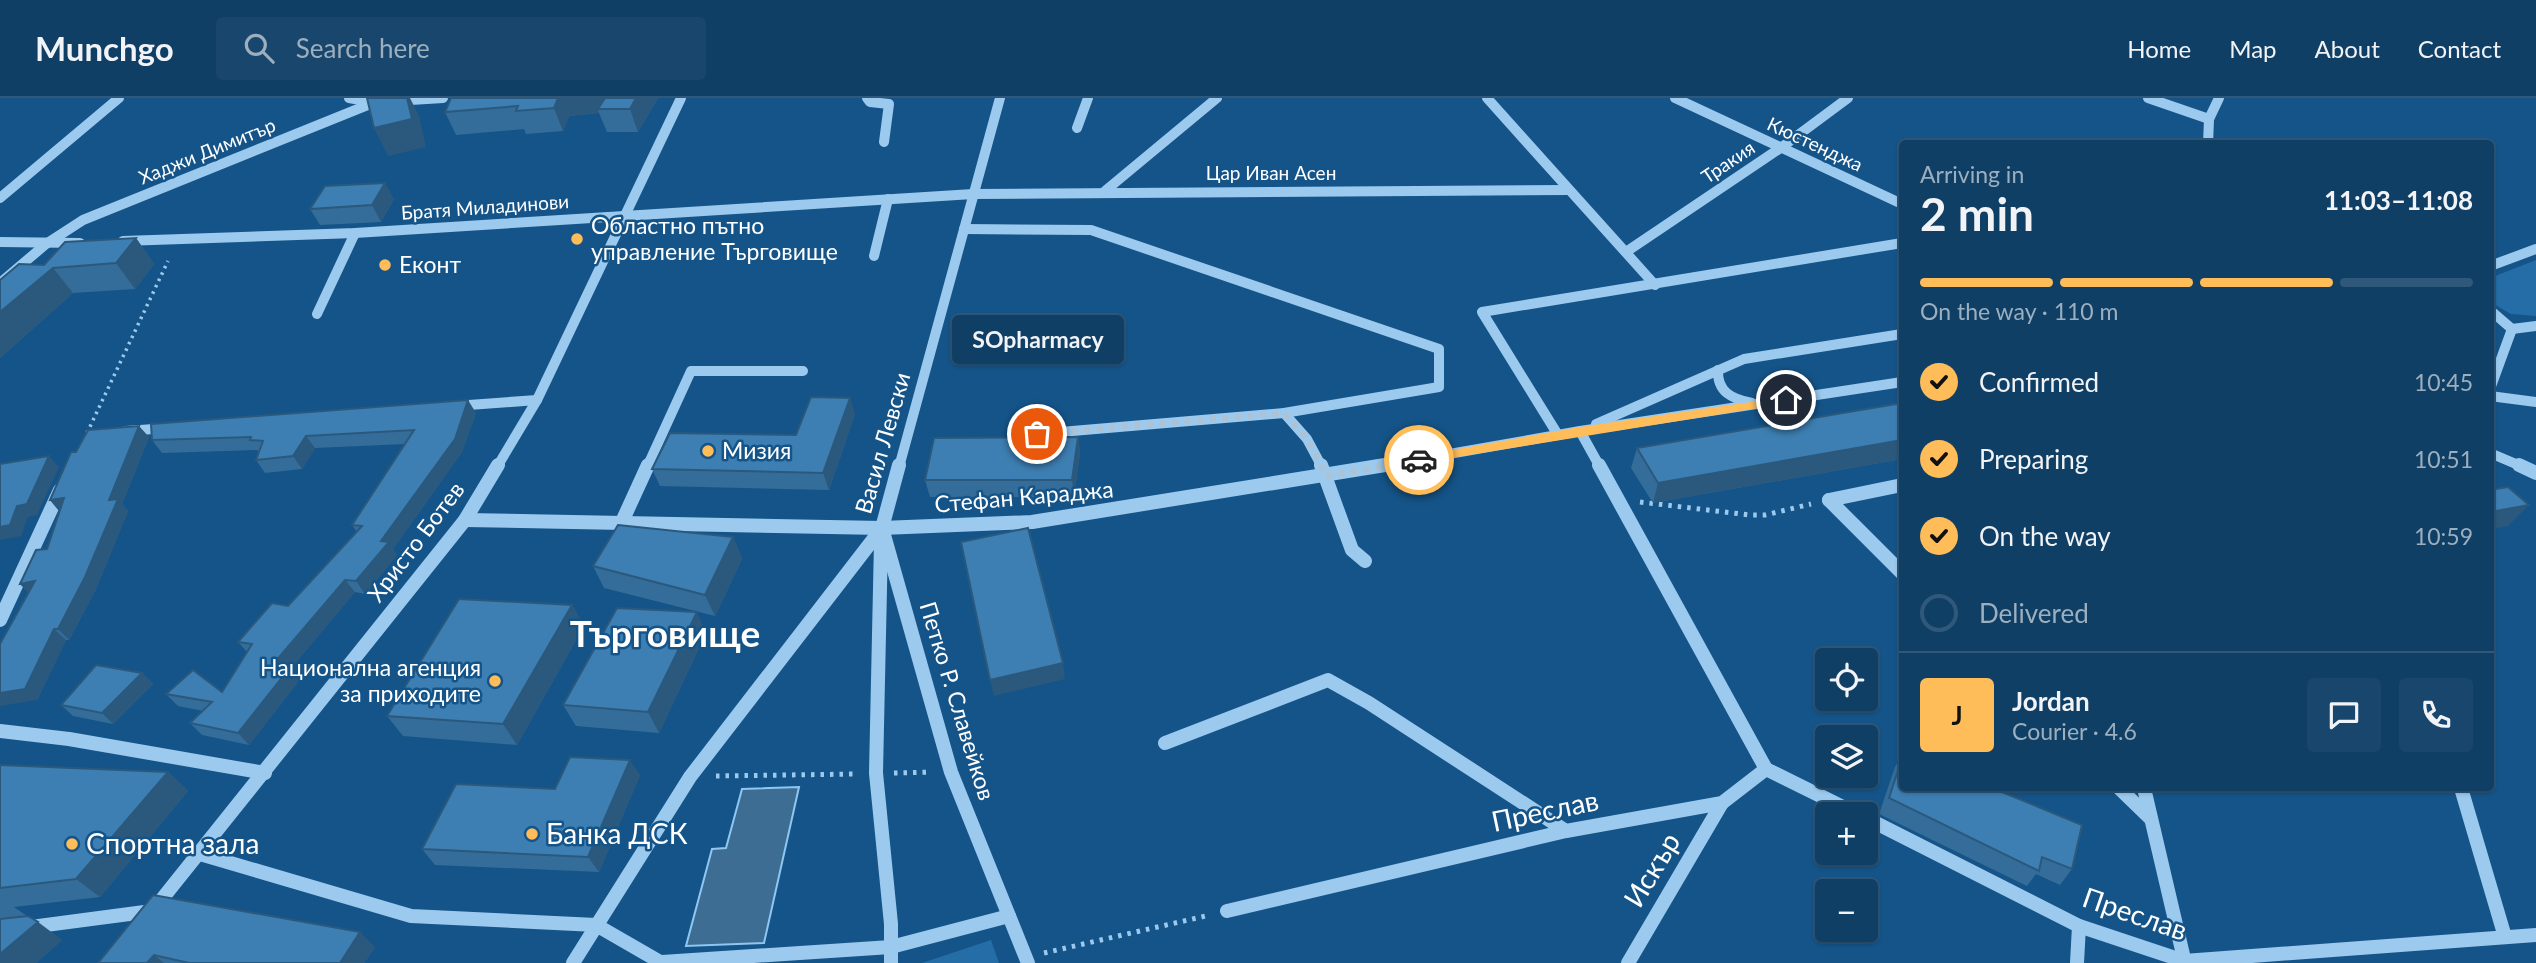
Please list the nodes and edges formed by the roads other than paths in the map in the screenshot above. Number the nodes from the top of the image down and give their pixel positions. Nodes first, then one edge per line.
1 (119, 98) edge
2 (349, 98) edge
3 (386, 98) edge
4 (443, 98) edge
5 (681, 98) edge
6 (867, 98) edge
7 (999, 98) edge
8 (1088, 98) edge
9 (1217, 98) edge
10 (1487, 98) edge
11 (1675, 98) edge
12 (1848, 98) edge
13 (2148, 98) edge
14 (2219, 98) edge
15 (374, 103) junction
16 (2209, 119) junction
17 (1077, 128) dead end
18 (2208, 140) edge
19 (884, 142) dead end
20 (1782, 148) junction
21 (1569, 190) junction
22 (1105, 191) junction
23 (973, 194) junction
24 (0, 198) edge
25 (888, 199) junction
26 (1899, 203) edge
27 (626, 216) junction
28 (964, 229) junction
29 (355, 233) junction
30 (0, 242) edge
31 (113, 242) edge
32 (86, 243) edge
33 (46, 244) junction
34 (1899, 244) edge
35 (2536, 249) edge
36 (1626, 252) junction
37 (874, 256) dead end
38 (2494, 265) edge
39 (0, 283) edge
40 (1656, 285) junction
41 (2494, 313) edge
42 (317, 314) dead end
43 (2536, 326) edge
44 (2512, 329) junction
45 (1899, 334) edge
46 (1718, 370) junction
47 (803, 371) dead end
48 (2494, 378) edge
49 (1899, 382) edge
50 (2494, 397) edge
51 (537, 400) junction
52 (2536, 402) edge
53 (1762, 404) junction
54 (441, 407) edge
55 (1284, 413) junction
56 (182, 427) edge
57 (1580, 431) junction
58 (86, 434) edge
59 (1037, 434) edge
60 (1558, 435) junction
61 (2494, 455) edge
62 (69, 471) edge
63 (2536, 473) edge
64 (1326, 476) junction
65 (1899, 486) edge
66 (465, 520) junction
67 (621, 524) junction
68 (882, 528) junction
69 (1365, 561) dead end
70 (1899, 570) edge
71 (0, 620) edge
72 (0, 731) edge
73 (1165, 743) dead end
74 (1766, 769) junction
75 (265, 773) junction
76 (2122, 791) edge
77 (2145, 791) edge
78 (2462, 791) edge
79 (1833, 802) edge
80 (1722, 803) junction
81 (2150, 819) junction
82 (1878, 824) edge
83 (1566, 831) junction
84 (200, 854) junction
85 (152, 911) junction
86 (1227, 911) road end
87 (1009, 916) junction
88 (596, 925) junction
89 (2079, 926) junction
90 (0, 931) edge
91 (135, 932) edge
92 (2536, 935) edge
93 (2505, 937) junction
94 (891, 955) edge
95 (1027, 960) edge
96 (2184, 962) edge
97 (573, 963) edge
98 (662, 963) edge
99 (1628, 963) edge
100 (2077, 963) edge

1 - 24 street
2 - 15 street
3 - 15 street, Хаджи Димитър
4 - 15 street
5 - 27 street, Христо Ботев
6 - 19 street
7 - 23 street, Васил Левски
8 - 17 street
9 - 22 street
10 - 21 street
11 - 20 street, Кюстенджа
12 - 20 street, Тракия
13 - 16 street
14 - 16 street
15 - 33 street, Хаджи Димитър
16 - 18 street
20 - 26 street, Кюстенджа
20 - 36 street, Тракия
21 - 22 street, Цар Иван Асен
21 - 36 street
22 - 23 street, Цар Иван Асен
23 - 25 street, Братя Миладинови
23 - 28 street, Васил Левски
25 - 27 street, Братя Миладинови
25 - 37 street
27 - 29 street, Братя Миладинови
27 - 51 street, Христо Ботев
28 - 55 street
28 - 68 street, Васил Левски
29 - 31 street, Братя Миладинови
29 - 42 street
30 - 33 street
32 - 33 street
33 - 39 street, Хаджи Димитър
34 - 40 street
35 - 38 street
36 - 40 street
40 - 60 street
41 - 44 street
43 - 44 street
44 - 48 street
45 - 46 street, Стефан Караджа
46 - 53 street
46 - 57 street, Стефан Караджа
47 - 67 street
49 - 53 street, Стефан Караджа
50 - 52 street
51 - 54 street
51 - 66 street, Христо Ботев
53 - 57 street, Стефан Караджа
55 - 59 street
55 - 64 street
56 - 58 street
57 - 60 street, Стефан Караджа
57 - 74 street
60 - 64 street, Стефан Караджа
61 - 63 street
62 - 71 street
64 - 68 street, Стефан Караджа
64 - 69 street
65 - 70 street
66 - 67 street, Стефан Караджа
66 - 75 street, Христо Ботев
67 - 68 street, Стефан Караджа
68 - 87 street, Петко Р. Славейков
68 - 88 street, Васил Левски
68 - 94 street
72 - 75 street
73 - 83 street
74 - 79 street
74 - 80 street, Преслав
75 - 84 street, Христо Ботев
76 - 81 street
77 - 81 street
78 - 93 street
80 - 83 street, Преслав
80 - 99 street, Искър
81 - 96 street
82 - 89 street, Преслав
83 - 86 street, Преслав
84 - 85 street, Христо Ботев
84 - 88 street
85 - 90 street
85 - 91 street, Христо Ботев
87 - 94 street
87 - 95 street, Петко Р. Славейков
88 - 97 street, Васил Левски
88 - 98 street
89 - 96 street, Преслав
89 - 100 street
92 - 93 street, Преслав
93 - 96 street, Преслав
94 - 98 street

